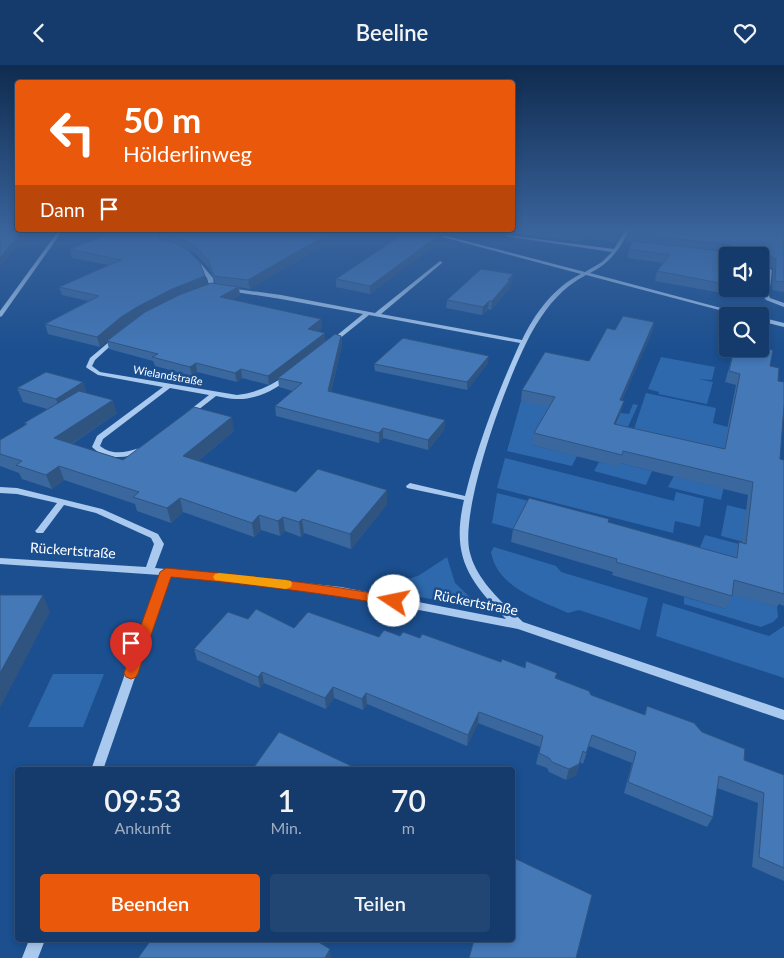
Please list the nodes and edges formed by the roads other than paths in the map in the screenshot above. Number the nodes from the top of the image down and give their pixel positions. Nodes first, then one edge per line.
1 (31, 271) edge
2 (204, 271) edge
3 (430, 271) edge
4 (571, 271) edge
5 (590, 271) edge
6 (584, 274) junction
7 (767, 297) edge
8 (784, 305) edge
9 (719, 309) edge
10 (0, 314) edge
11 (367, 314) junction
12 (376, 315) junction
13 (769, 321) edge
14 (784, 325) edge
15 (124, 332) edge
16 (524, 342) junction
17 (326, 347) edge
18 (295, 371) edge
19 (167, 387) junction
20 (214, 394) junction
21 (185, 419) edge
22 (146, 448) edge
23 (410, 486) dead end
24 (0, 490) edge
25 (469, 499) junction
26 (62, 502) junction
27 (40, 531) dead end
28 (0, 561) edge
29 (149, 571) junction
30 (166, 572) junction
31 (519, 625) junction
32 (784, 715) edge
33 (98, 767) edge
34 (36, 942) edge
35 (30, 958) edge

1 - 10 street
2 - 11 street
3 - 12 street
4 - 6 street
5 - 6 street
6 - 9 street
6 - 16 street
7 - 8 street
11 - 12 street
11 - 17 street
12 - 16 street
13 - 14 street
15 - 19 street, Wielandstraße
16 - 25 street
18 - 20 street, Wielandstraße
19 - 20 street, Wielandstraße
19 - 22 street
20 - 21 street
23 - 25 street
24 - 26 street
25 - 31 street
26 - 27 street
26 - 29 street
28 - 29 street, Rückertstraße
29 - 30 street, Rückertstraße
30 - 31 street, Rückertstraße
30 - 33 street
31 - 32 street, Rückertstraße
34 - 35 street

